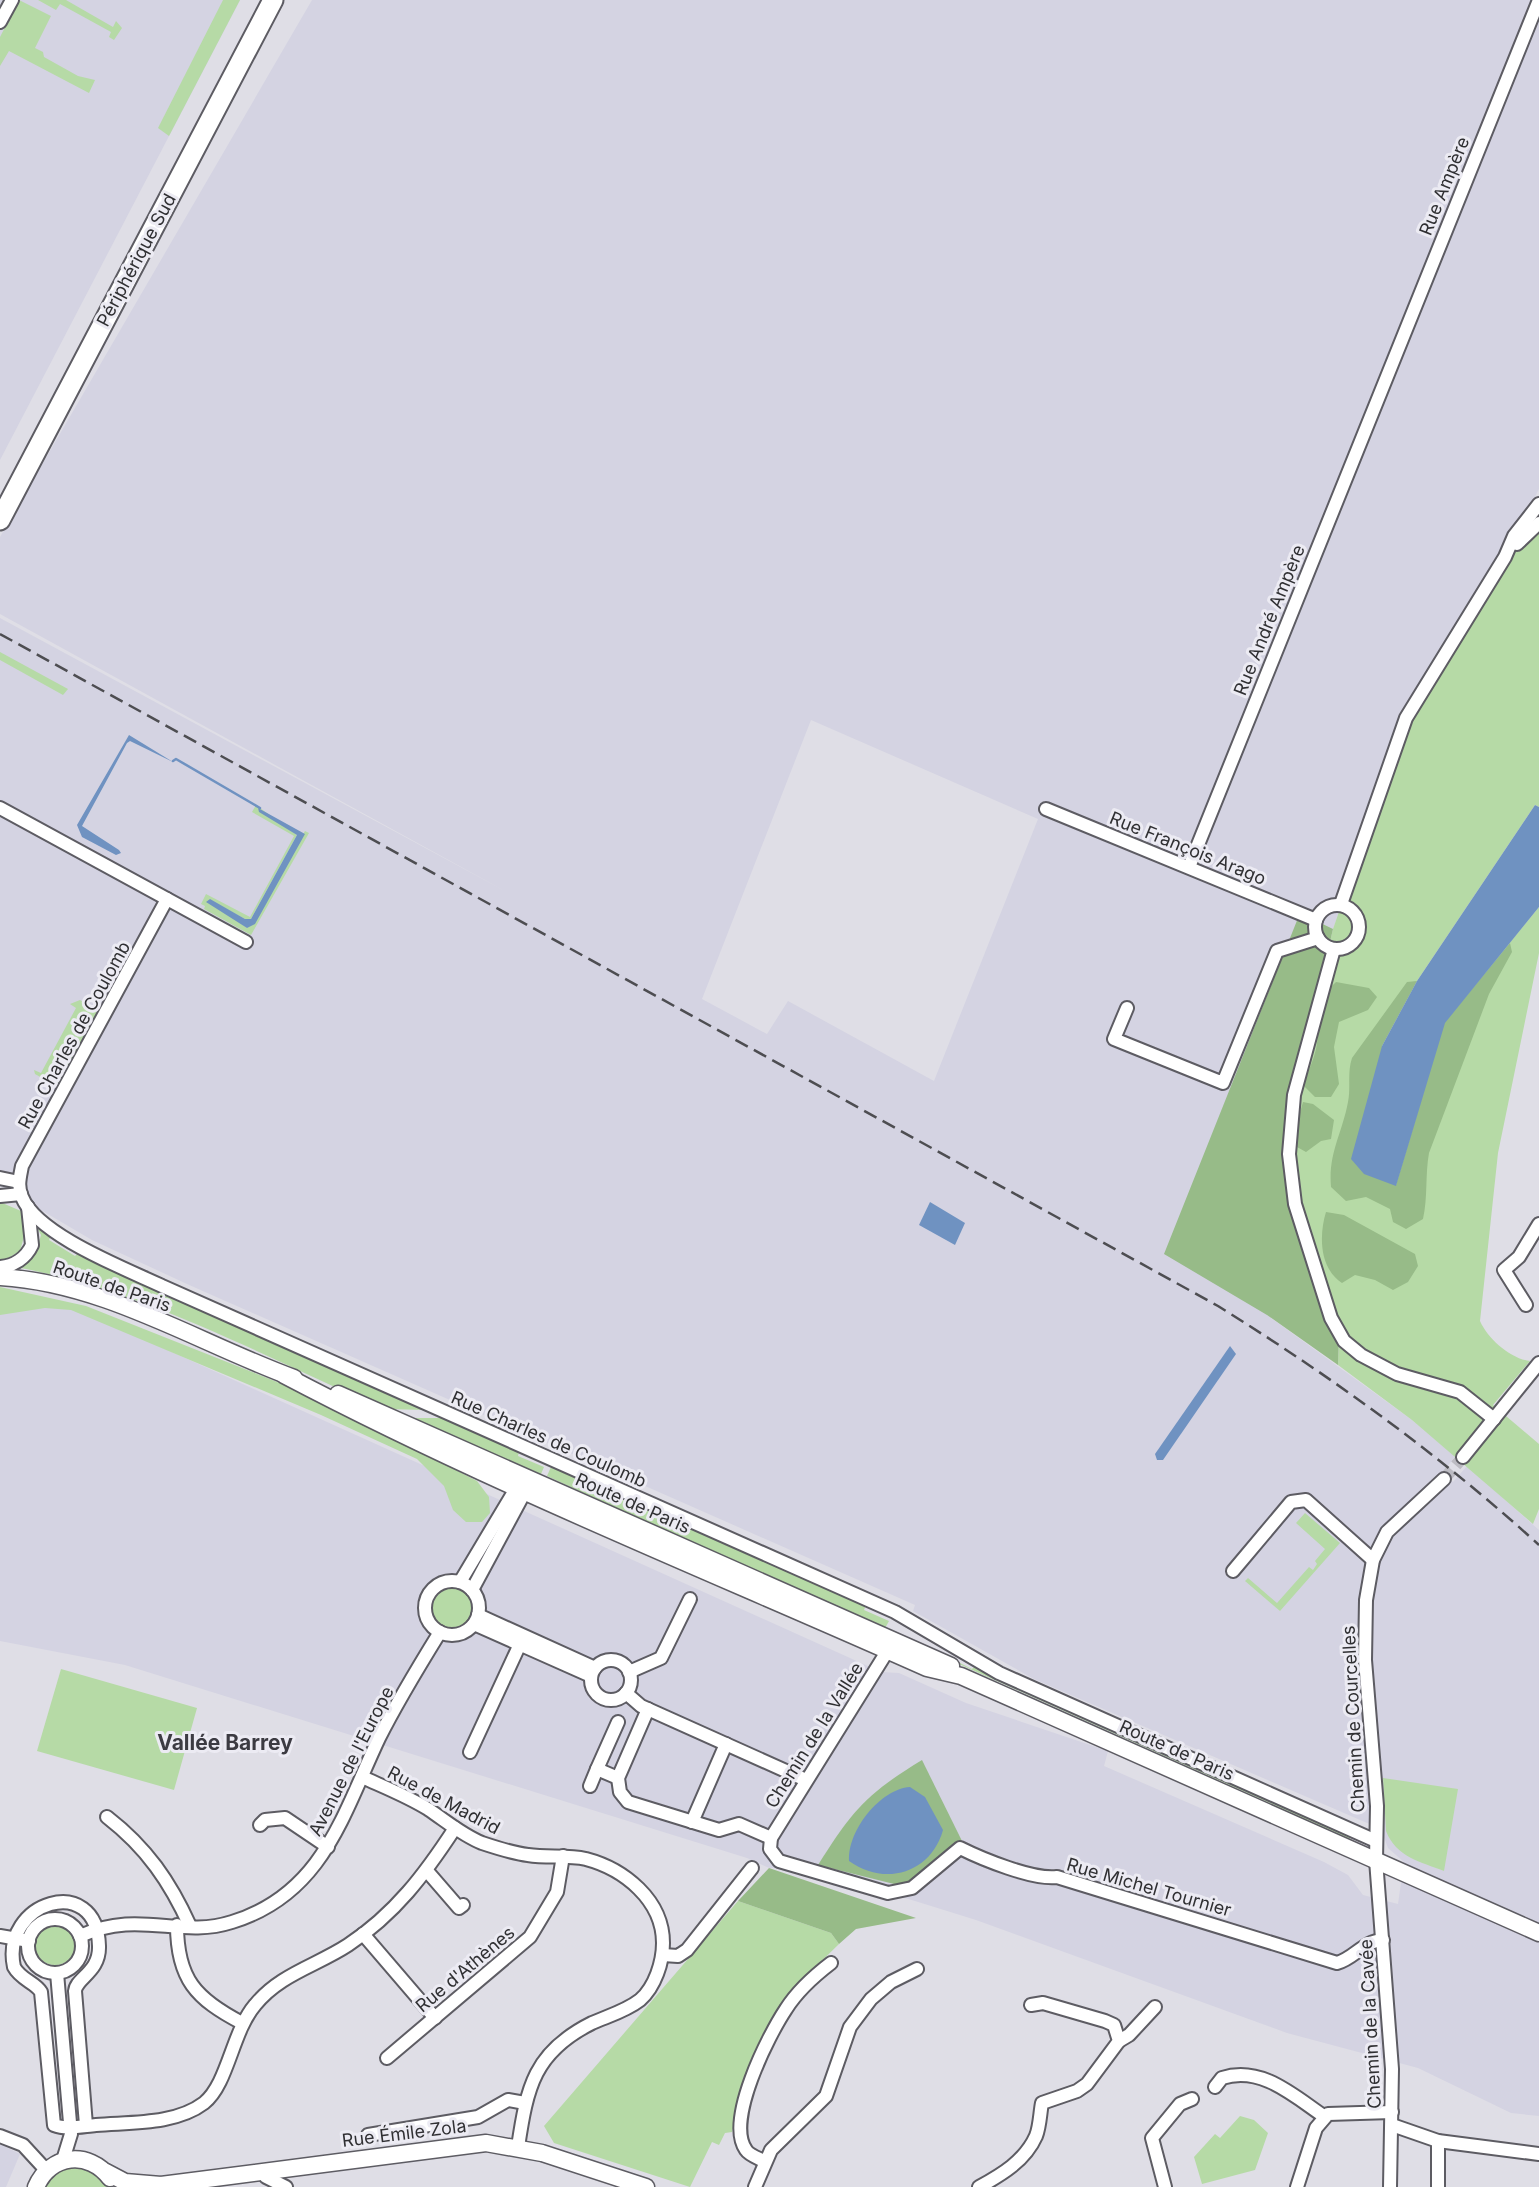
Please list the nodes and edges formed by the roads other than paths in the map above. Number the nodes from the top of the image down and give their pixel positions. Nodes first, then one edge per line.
1 (12, 0) edge
2 (259, 0) edge
3 (273, 0) edge
4 (1539, 0) edge
5 (0, 22) edge
6 (1382, 386) joint
7 (0, 493) edge
8 (1539, 504) edge
9 (0, 520) edge
10 (1539, 523) edge
11 (1505, 557) junction
12 (0, 808) edge
13 (1046, 808) dead end
14 (1189, 867) junction
15 (167, 900) junction
16 (1341, 904) junction
17 (1316, 920) junction
18 (1318, 938) junction
19 (246, 943) dead end
20 (1334, 949) junction
21 (1127, 1008) dead end
22 (0, 1178) edge
23 (20, 1188) junction
24 (0, 1196) edge
25 (28, 1207) junction
26 (1539, 1224) edge
27 (1, 1274) edge
28 (1526, 1305) dead end
29 (1539, 1363) edge
30 (1493, 1419) junction
31 (1462, 1457) tunnel mouth
32 (1444, 1479) tunnel mouth
33 (524, 1483) junction
34 (1373, 1560) junction
35 (1233, 1571) dead end
36 (460, 1582) junction
37 (472, 1590) junction
38 (690, 1599) dead end
39 (476, 1619) junction
40 (440, 1632) junction
41 (520, 1644) junction
42 (905, 1646) junction
43 (888, 1650) junction
44 (593, 1672) junction
45 (629, 1672) junction
46 (961, 1676) junction
47 (626, 1693) junction
48 (648, 1709) junction
49 (618, 1722) dead end
50 (726, 1744) junction
51 (470, 1752) dead end
52 (597, 1769) junction
53 (362, 1777) junction
54 (618, 1778) junction
55 (806, 1780) junction
56 (590, 1786) dead end
57 (107, 1817) dead end
58 (692, 1822) junction
59 (260, 1825) dead end
60 (455, 1828) junction
61 (771, 1838) junction
62 (1376, 1841) junction
63 (328, 1847) junction
64 (563, 1856) junction
65 (1376, 1860) junction
66 (752, 1868) dead end
67 (427, 1871) junction
68 (463, 1905) dead end
69 (184, 1926) junction
70 (96, 1929) junction
71 (1539, 1933) edge
72 (363, 1934) junction
73 (80, 1936) junction
74 (5, 1937) edge
75 (1383, 1940) junction
76 (29, 1941) junction
77 (663, 1955) junction
78 (831, 1963) dead end
79 (917, 1969) dead end
80 (57, 1973) junction
81 (1031, 2005) dead end
82 (1154, 2007) dead end
83 (77, 2014) junction
84 (60, 2015) junction
85 (44, 2016) junction
86 (435, 2018) junction
87 (242, 2023) junction
88 (1119, 2041) junction
89 (387, 2058) dead end
90 (1215, 2087) dead end
91 (1192, 2099) dead end
92 (524, 2104) junction
93 (1325, 2117) junction
94 (1392, 2119) junction
95 (86, 2126) junction
96 (70, 2130) junction
97 (368, 2135) dead end
98 (0, 2136) edge
99 (1438, 2141) junction
100 (518, 2147) junction
101 (1539, 2154) edge
102 (63, 2160) junction
103 (86, 2160) junction
104 (764, 2161) junction
105 (46, 2170) junction
106 (265, 2171) junction
107 (106, 2172) junction
108 (160, 2186) edge
109 (36, 2187) edge
110 (114, 2187) edge
111 (286, 2187) edge
112 (646, 2187) edge
113 (755, 2187) edge
114 (979, 2187) edge
115 (1165, 2187) edge
116 (1297, 2187) edge
117 (1390, 2187) edge
118 (1438, 2187) edge

1 - 5 street
2 - 7 highway, Périphérique Sud
3 - 9 highway, Périphérique Sud
4 - 6 street, Rue Ampère
6 - 14 street, Rue André Ampère
8 - 11 street
10 - 11 street
11 - 16 street
12 - 15 street
13 - 14 street, Rue François Arago
14 - 17 street, Rue François Arago
15 - 19 street
15 - 23 street, Rue Charles de Coulomb
16 - 17 street
16 - 20 street
17 - 18 street
18 - 20 street
18 - 21 street
20 - 30 street
22 - 23 street
23 - 24 street
23 - 25 street, Rue Charles de Coulomb
25 - 27 street
25 - 62 street, Rue Charles de Coulomb
26 - 28 street
27 - 33 main road, Route de Paris
29 - 30 street
30 - 31 street
32 - 34 street, Chemin de Courcelles
33 - 36 street
33 - 37 street
33 - 42 main road, Route de Paris
33 - 43 main road, Route de Paris
34 - 35 street
34 - 62 street, Chemin de Courcelles
36 - 37 street
36 - 40 street
37 - 39 street
38 - 45 street
39 - 40 street
39 - 41 street
39 - 44 street
40 - 53 street, Avenue de l'Europe
41 - 44 street
41 - 51 street
42 - 43 street
42 - 46 main road, Route de Paris
43 - 46 main road, Route de Paris
43 - 55 street, Chemin de la Vallée
44 - 45 street
44 - 47 street
45 - 47 street
46 - 65 main road, Route de Paris
47 - 48 street
48 - 50 street
48 - 54 street
49 - 52 street
50 - 55 street
50 - 58 street
52 - 54 street
52 - 56 street
53 - 60 street, Rue de Madrid
53 - 63 street, Avenue de l'Europe
54 - 58 street
55 - 61 street, Chemin de la Vallée
57 - 69 street
58 - 61 street
59 - 63 street
60 - 64 street, Rue de Madrid
60 - 67 street
61 - 75 street, Rue Michel Tournier
62 - 65 street, Chemin de Courcelles
63 - 69 street, Avenue de l'Europe
64 - 77 street, Rue de Madrid
64 - 86 street, Rue d'Athènes
65 - 71 main road, Route de Paris
65 - 75 street, Chemin de la Cavée
66 - 77 street
67 - 68 street
67 - 72 street
69 - 70 street, Avenue de l'Europe
69 - 87 street
70 - 73 street, Avenue de l'Europe
70 - 74 street
70 - 83 street
72 - 86 street
72 - 87 street
73 - 76 street
73 - 80 street
74 - 76 street
74 - 85 street
75 - 94 street, Chemin de la Cavée
76 - 80 street
77 - 92 street
78 - 104 street
79 - 104 street
80 - 84 street
81 - 88 street
82 - 88 street
83 - 84 street
83 - 95 street
84 - 85 street
84 - 96 street
85 - 96 street
86 - 89 street, Rue d'Athènes
87 - 95 street
88 - 114 street
90 - 93 street
91 - 115 street
92 - 97 street
92 - 100 street
93 - 94 street
93 - 116 street
94 - 99 street
94 - 117 street, Chemin de la Cavée
95 - 96 street
96 - 102 street
96 - 103 street
98 - 105 street
99 - 101 street
99 - 118 street
100 - 106 main road, Rue Émile Zola
100 - 112 main road, Rue Émile Zola
102 - 103 main road
102 - 105 main road
103 - 107 main road, Rue Émile Zola
104 - 113 street
105 - 109 main road
106 - 108 main road, Rue Émile Zola
106 - 111 street
107 - 108 main road, Rue Émile Zola
107 - 110 main road

